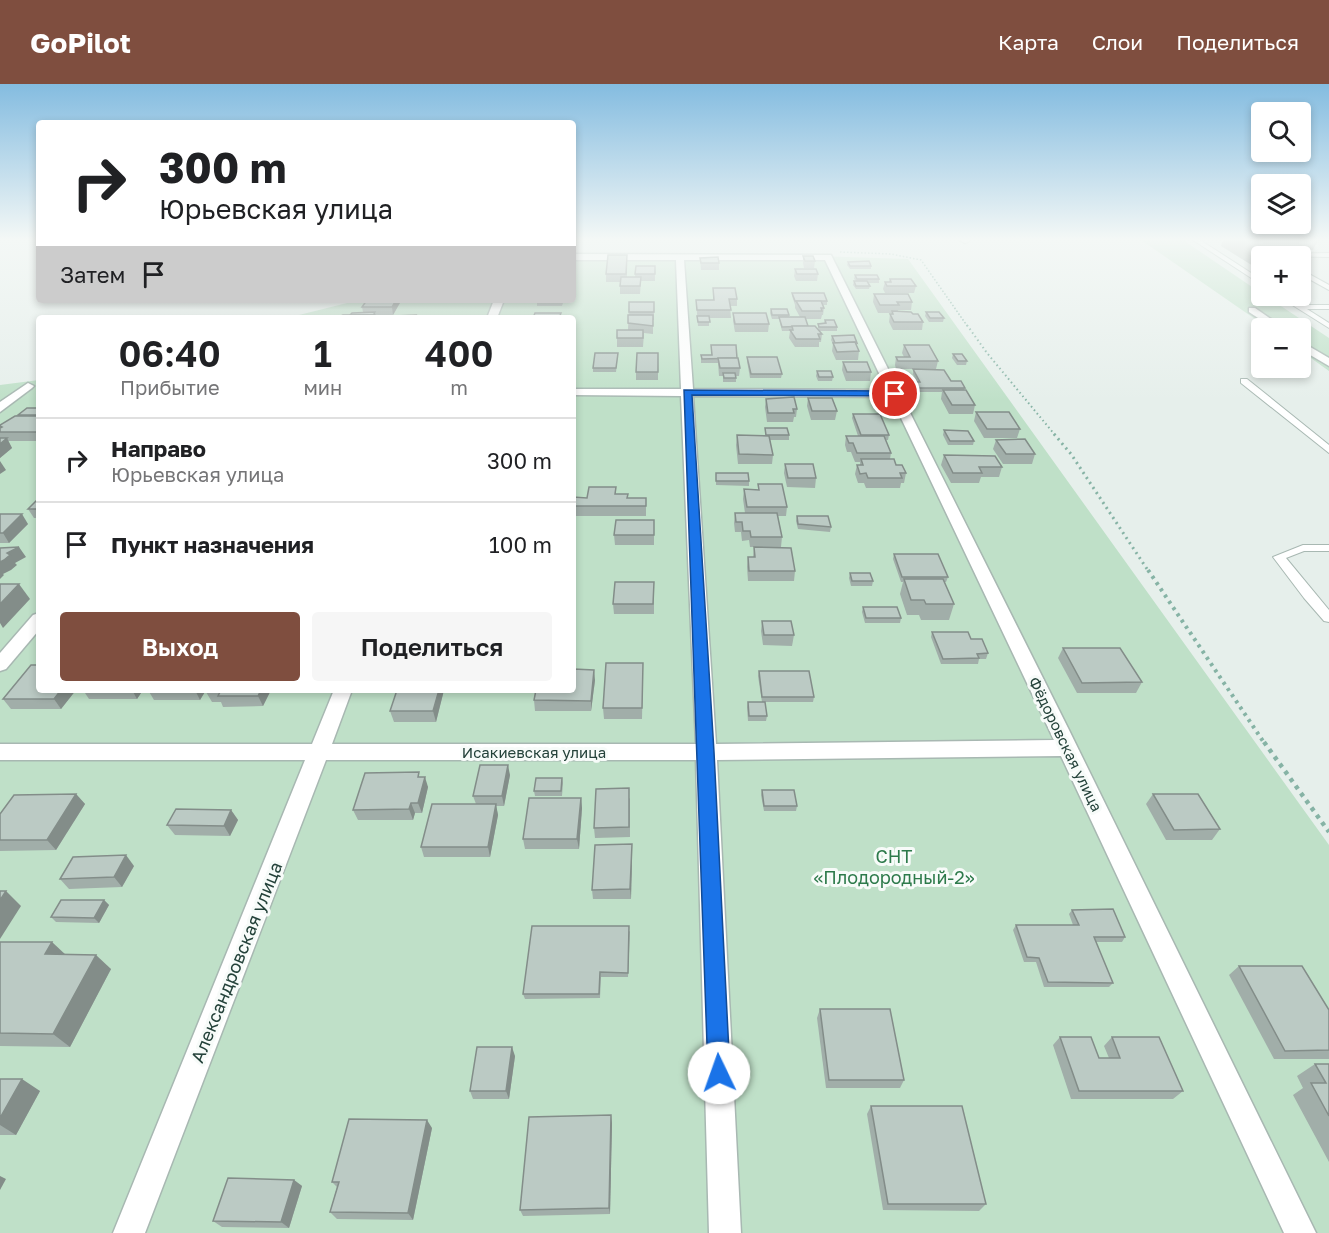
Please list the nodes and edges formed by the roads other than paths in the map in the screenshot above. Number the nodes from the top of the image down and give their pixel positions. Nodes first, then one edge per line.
1 (682, 294) edge
2 (850, 294) edge
3 (1299, 307) joint
4 (1329, 307) edge
5 (1252, 310) dead end
6 (1264, 318) edge
7 (1329, 326) edge
8 (1311, 351) edge
9 (1329, 363) edge
10 (1244, 381) dead end
11 (0, 392) edge
12 (576, 392) edge
13 (687, 392) junction
14 (895, 394) junction
15 (0, 408) edge
16 (1329, 450) edge
17 (1329, 548) edge
18 (1329, 618) edge
19 (36, 623) edge
20 (0, 665) edge
21 (342, 693) edge
22 (1067, 748) junction
23 (319, 751) junction
24 (0, 752) edge
25 (706, 752) junction
26 (129, 1233) edge
27 (725, 1233) edge
28 (1300, 1233) edge

1 - 13 street
2 - 14 street, Фёдоровская улица
3 - 4 lane
3 - 7 lane
5 - 6 street
8 - 9 street
10 - 16 lane
11 - 15 street
12 - 13 street
13 - 14 street
13 - 25 street
14 - 22 street, Фёдоровская улица
17 - 18 lane
19 - 20 street
21 - 23 street, Александровская улица
22 - 25 street, Исакиевская улица
22 - 28 street, Фёдоровская улица
23 - 24 street, Исакиевская улица
23 - 25 street, Исакиевская улица
23 - 26 street, Александровская улица
25 - 27 street

